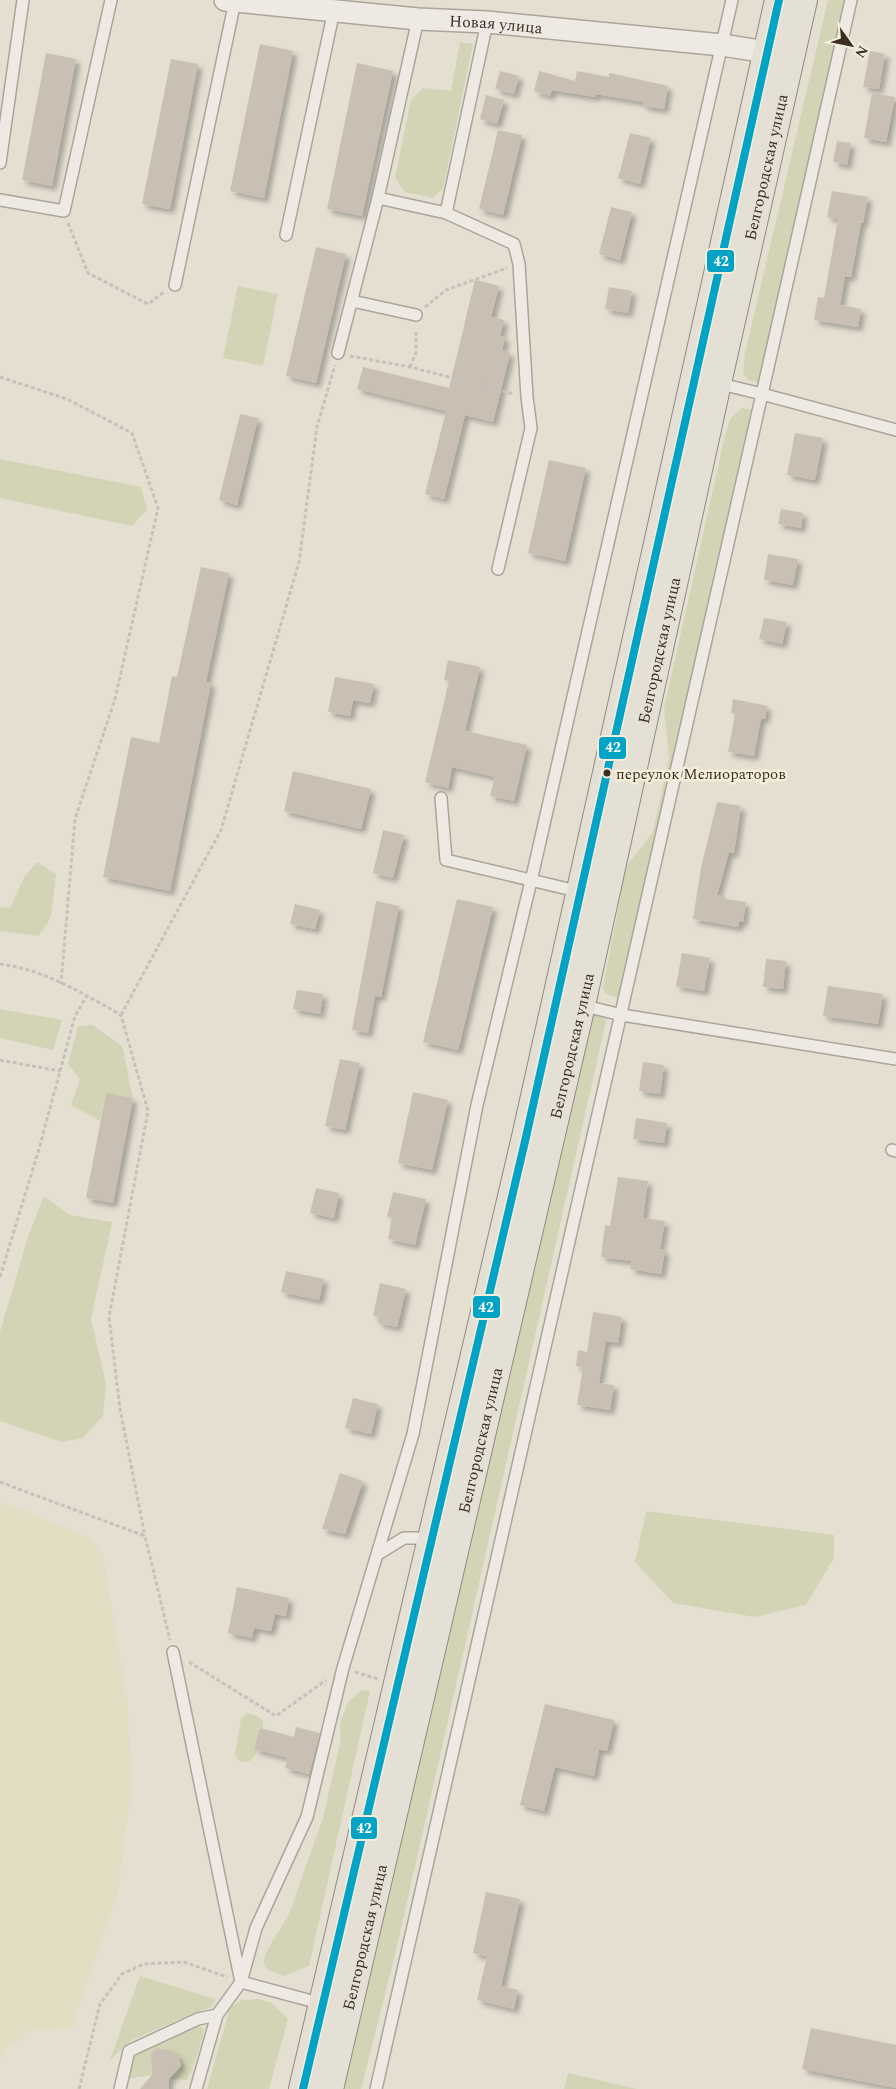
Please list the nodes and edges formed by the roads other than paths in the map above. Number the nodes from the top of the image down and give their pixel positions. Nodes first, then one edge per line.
1 (23, 0) edge
2 (111, 0) edge
3 (230, 0) edge
4 (732, 0) edge
5 (780, 0) edge
6 (803, 0) edge
7 (851, 0) edge
8 (334, 10) junction
9 (418, 19) junction
10 (487, 22) junction
11 (722, 45) junction
12 (767, 52) junction
13 (0, 163) edge
14 (378, 198) junction
15 (0, 200) edge
16 (446, 213) junction
17 (286, 235) dead end
18 (175, 285) road end
19 (352, 301) junction
20 (416, 315) dead end
21 (338, 353) road end
22 (717, 383) junction
23 (762, 394) junction
24 (896, 430) edge
25 (498, 569) dead end
26 (441, 798) dead end
27 (532, 881) junction
28 (581, 892) junction
29 (581, 1005) junction
30 (622, 1015) junction
31 (896, 1059) edge
32 (431, 1538) junction
33 (378, 1554) junction
34 (436, 1577) junction
35 (173, 1652) road end
36 (241, 1982) junction
37 (323, 2004) junction
38 (217, 2015) junction
39 (120, 2089) edge
40 (196, 2089) edge
41 (303, 2089) edge
42 (329, 2089) edge
43 (376, 2089) edge

1 - 13 lane
2 - 15 lane
3 - 8 street, Новая улица
3 - 18 lane
4 - 11 lane
5 - 12 main road, Белгородская улица
6 - 22 main road, Белгородская улица
7 - 23 lane
8 - 9 street, Новая улица
8 - 17 lane
9 - 10 street, Новая улица
9 - 14 lane
10 - 11 street, Новая улица
10 - 16 lane
11 - 12 street, Новая улица
11 - 27 lane
12 - 28 main road, Белгородская улица
14 - 16 lane
14 - 19 lane
16 - 25 lane
19 - 20 lane
19 - 21 lane
22 - 23 lane
22 - 29 main road, Белгородская улица
23 - 24 lane
23 - 30 lane
26 - 27 lane
27 - 28 lane
27 - 33 lane
28 - 32 main road, Белгородская улица
29 - 30 lane
29 - 34 main road, Белгородская улица
30 - 31 lane
30 - 43 lane
32 - 33 lane
32 - 34 main road, Белгородская улица
33 - 36 lane
34 - 37 main road, Белгородская улица
34 - 42 main road, Белгородская улица
35 - 36 lane
36 - 37 lane
36 - 38 lane
37 - 41 main road, Белгородская улица
38 - 39 lane
38 - 40 lane

